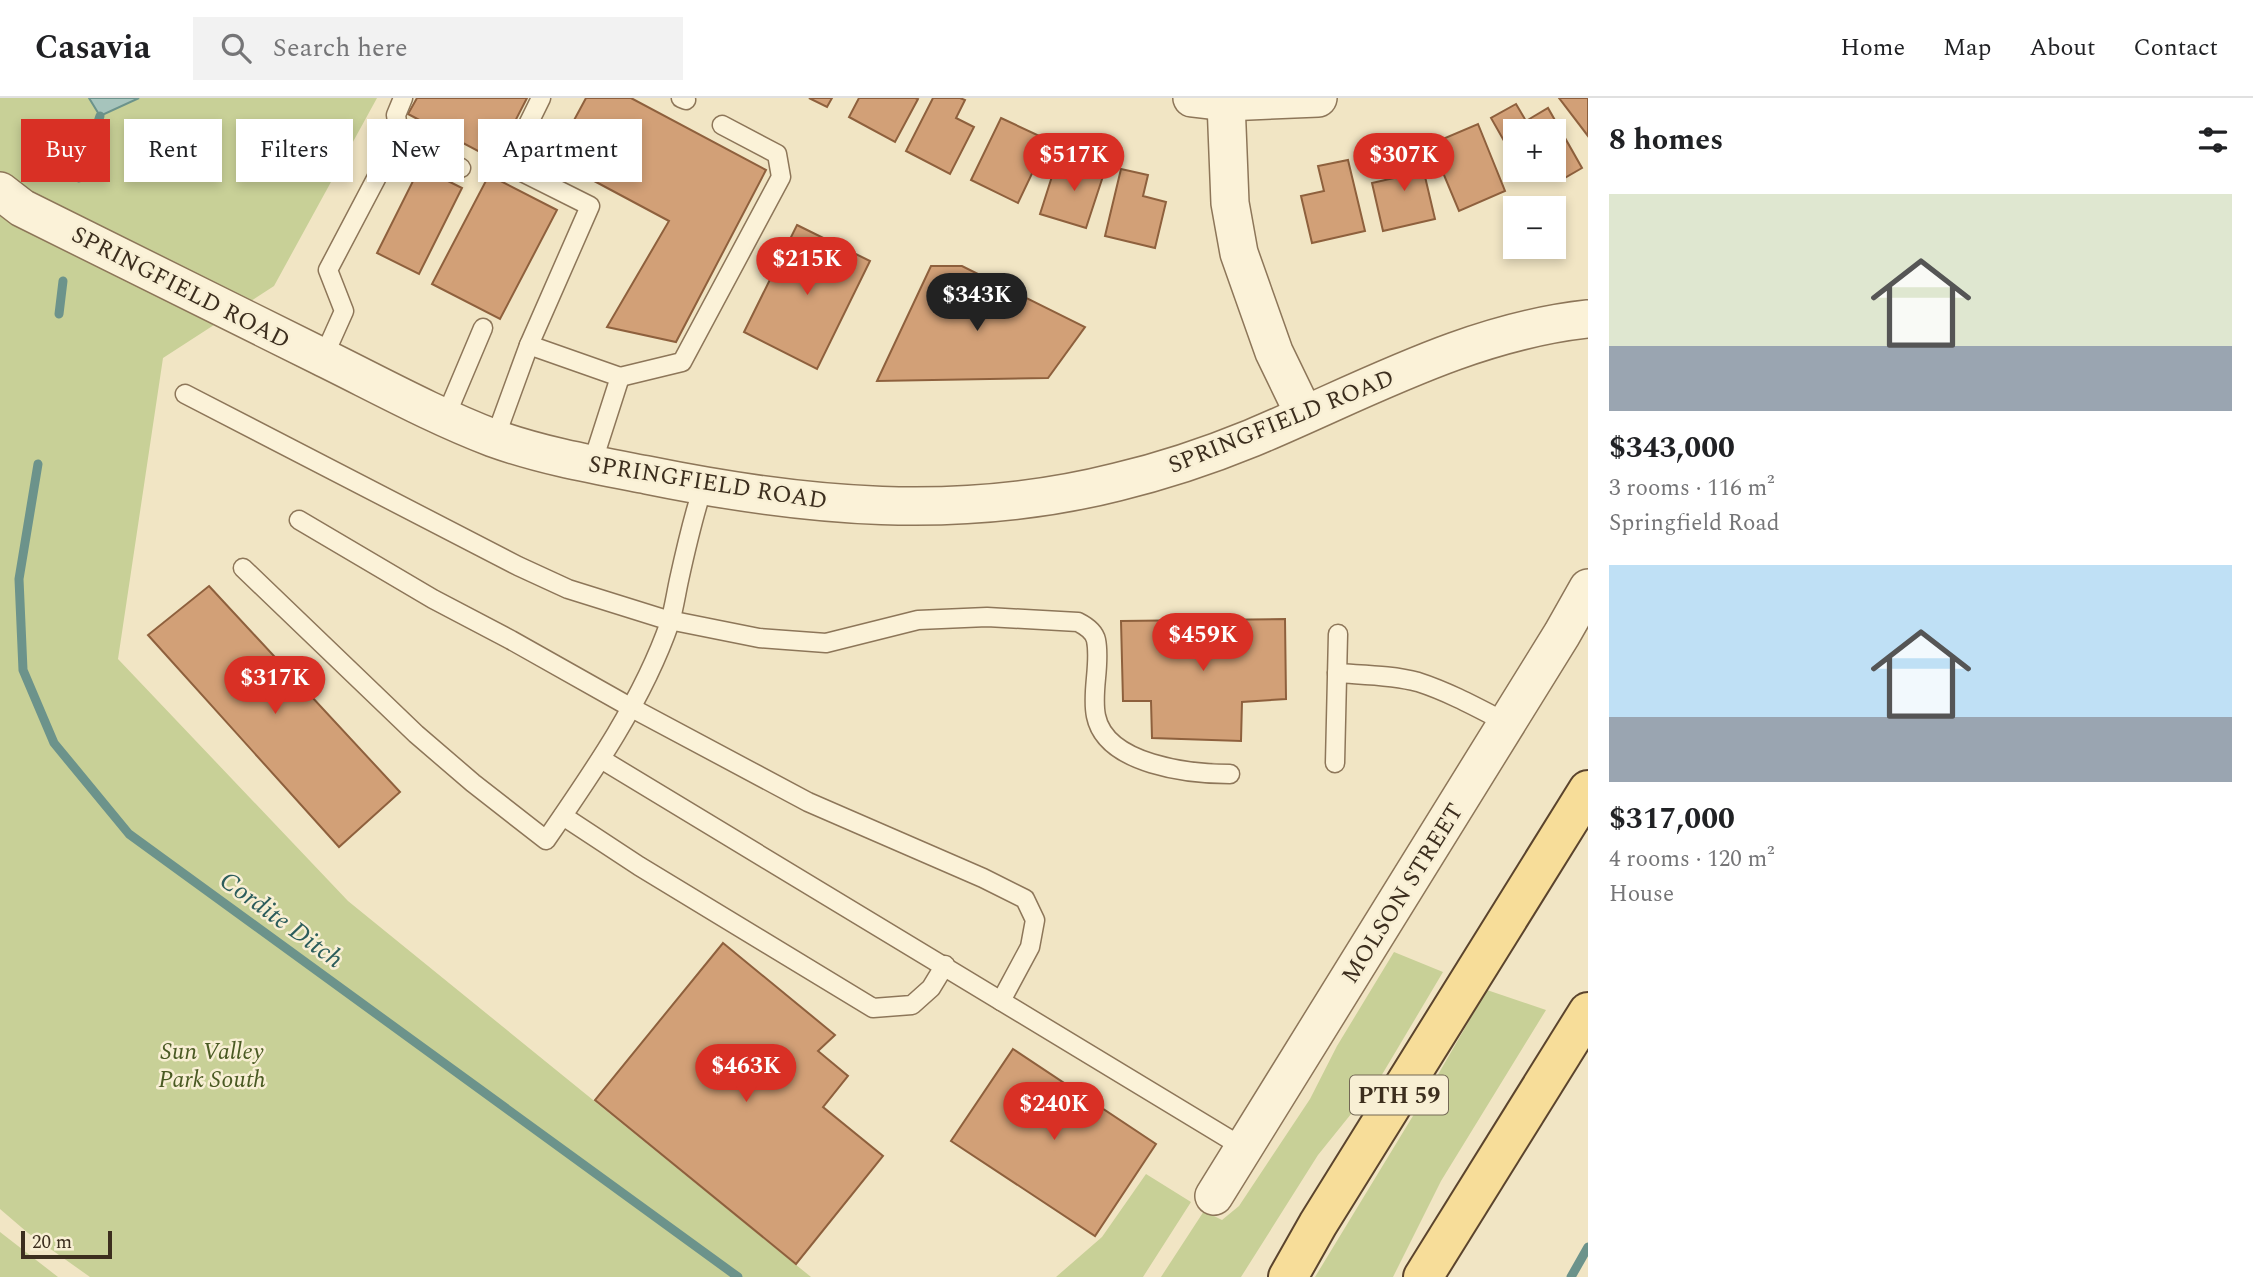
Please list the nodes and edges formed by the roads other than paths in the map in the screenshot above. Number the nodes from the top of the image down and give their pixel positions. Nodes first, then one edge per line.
1 (403, 98) edge
2 (541, 98) edge
3 (1318, 98) edge
4 (1209, 100) edge
5 (397, 119) edge
6 (722, 125) dead end
7 (374, 182) edge
8 (7, 200) edge
9 (1588, 320) edge
10 (483, 328) dead end
11 (529, 345) junction
12 (323, 358) junction
13 (620, 377) junction
14 (185, 394) dead end
15 (1304, 414) junction
16 (445, 418) junction
17 (495, 438) junction
18 (592, 464) junction
19 (703, 486) junction
20 (299, 520) dead end
21 (243, 568) dead end
22 (1588, 588) edge
23 (670, 620) junction
24 (1338, 634) dead end
25 (1337, 673) junction
26 (630, 707) junction
27 (1507, 723) junction
28 (601, 758) junction
29 (1335, 763) dead end
30 (1230, 774) dead end
31 (1588, 790) edge
32 (563, 816) junction
33 (944, 965) junction
34 (1001, 1001) junction
35 (1588, 1012) edge
36 (1244, 1148) junction
37 (1214, 1196) dead end
38 (1289, 1277) edge
39 (1423, 1277) edge

1 - 5 lane
2 - 11 lane
3 - 4 street
4 - 15 street
6 - 13 lane
7 - 12 lane
8 - 12 street, SPRINGFIELD ROAD
9 - 15 street, SPRINGFIELD ROAD
10 - 16 lane
11 - 13 lane
11 - 17 lane
12 - 16 street, SPRINGFIELD ROAD
13 - 18 lane
14 - 23 lane
15 - 19 street, SPRINGFIELD ROAD
16 - 17 street, SPRINGFIELD ROAD
17 - 18 street, SPRINGFIELD ROAD
18 - 19 street, SPRINGFIELD ROAD
19 - 23 lane
20 - 26 lane
21 - 32 lane
22 - 27 street, MOLSON STREET
23 - 26 lane
23 - 30 lane
24 - 25 lane
25 - 27 lane
25 - 29 lane
26 - 28 lane
26 - 34 lane
27 - 36 street, MOLSON STREET
28 - 32 lane
28 - 33 lane
31 - 38 main road, PTH 59
32 - 33 lane
33 - 34 lane
34 - 36 lane
35 - 39 main road
36 - 37 street, MOLSON STREET

